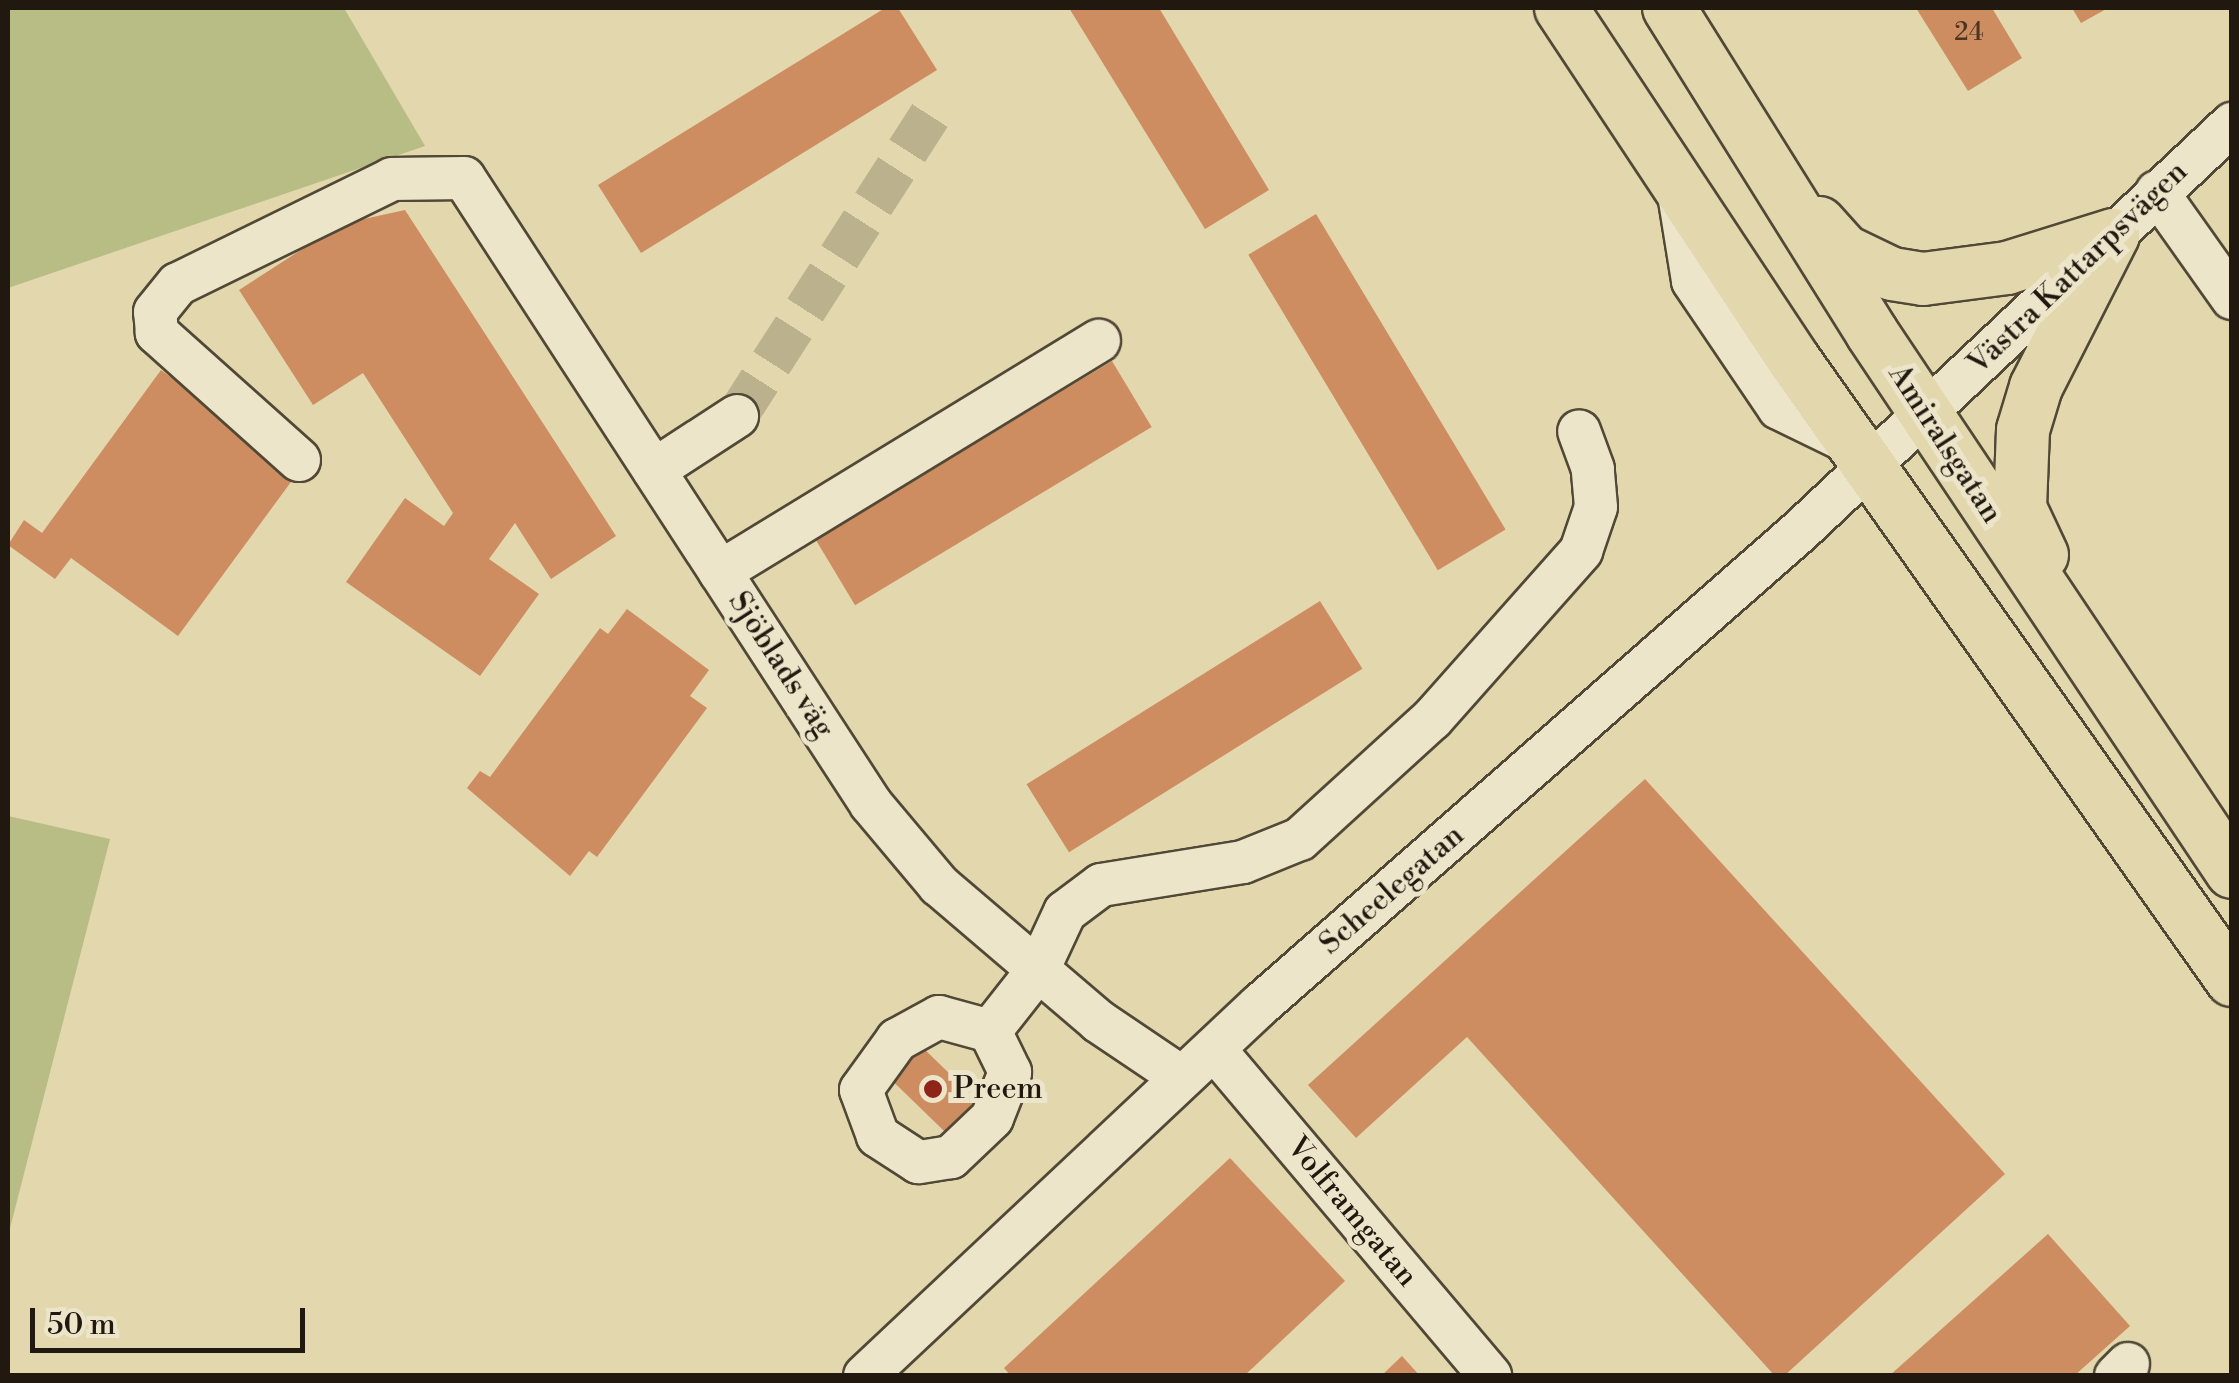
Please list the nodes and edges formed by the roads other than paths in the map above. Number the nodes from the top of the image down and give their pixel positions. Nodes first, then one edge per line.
1 (1540, 8) edge
2 (1560, 8) edge
3 (1669, 8) edge
4 (1684, 8) edge
5 (2232, 124) edge
6 (1762, 158) junction
7 (1666, 170) junction
8 (2156, 192) junction
9 (2113, 234) junction
10 (2232, 298) edge
11 (1100, 341) dead end
12 (1925, 413) junction
13 (737, 416) tunnel mouth
14 (1579, 431) dead end
15 (1862, 455) junction
16 (299, 460) dead end
17 (654, 470) junction
18 (720, 572) junction
19 (2150, 754) junction
20 (2232, 872) edge
21 (1038, 970) junction
22 (2232, 980) edge
23 (990, 1031) dead end
24 (1214, 1048) junction
25 (1181, 1077) junction
26 (865, 1376) edge
27 (1490, 1376) edge

1 - 7 street
2 - 7 main road
3 - 6 main road, Amiralsgatan
4 - 6 main road
5 - 8 street, Västra Kattarpsvägen
6 - 9 main road
6 - 12 main road, Amiralsgatan
7 - 15 main road
8 - 9 street, Västra Kattarpsvägen
8 - 10 street
9 - 12 street, Västra Kattarpsvägen
9 - 19 main road
11 - 18 street
12 - 15 street, Scheelegatan
12 - 19 main road, Amiralsgatan
13 - 17 street
14 - 21 street
15 - 22 main road
15 - 24 street, Scheelegatan
16 - 17 street, Sjöblads väg
17 - 18 street, Sjöblads väg
18 - 21 street, Sjöblads väg
19 - 20 main road, Amiralsgatan
21 - 23 street
21 - 25 street, Sjöblads väg
24 - 25 street, Scheelegatan
24 - 27 street, Volframgatan
25 - 26 street, Scheelegatan

